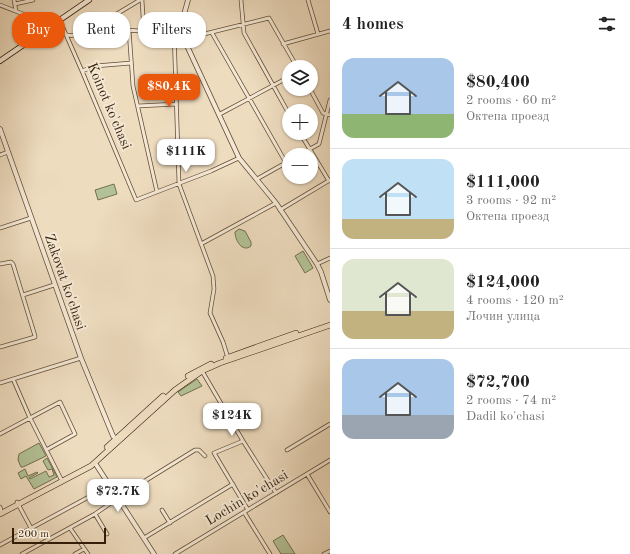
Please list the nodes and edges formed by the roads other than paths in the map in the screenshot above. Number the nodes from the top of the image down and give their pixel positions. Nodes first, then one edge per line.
1 (14, 0) edge
2 (33, 0) edge
3 (89, 0) edge
4 (141, 0) edge
5 (188, 0) edge
6 (241, 0) edge
7 (308, 0) edge
8 (0, 4) edge
9 (15, 4) junction
10 (16, 11) joint
11 (120, 12) edge
12 (142, 12) edge
13 (185, 12) edge
14 (65, 17) edge
15 (242, 24) junction
16 (330, 31) edge
17 (65, 32) edge
18 (212, 33) junction
19 (206, 34) edge
20 (318, 34) junction
21 (67, 36) junction
22 (73, 36) edge
23 (283, 44) junction
24 (130, 46) edge
25 (20, 48) edge
26 (175, 48) edge
27 (188, 48) edge
28 (293, 60) edge
29 (0, 61) edge
30 (131, 63) junction
31 (82, 71) junction
32 (282, 81) edge
33 (272, 86) junction
34 (314, 96) edge
35 (249, 98) junction
36 (330, 100) edge
37 (177, 104) junction
38 (283, 104) edge
39 (138, 106) junction
40 (220, 114) junction
41 (328, 115) edge
42 (0, 130) edge
43 (312, 148) edge
44 (8, 152) junction
45 (282, 154) edge
46 (0, 155) edge
47 (239, 158) junction
48 (318, 162) edge
49 (282, 165) edge
50 (257, 179) junction
51 (329, 181) edge
52 (179, 184) junction
53 (157, 192) junction
54 (276, 203) junction
55 (280, 210) junction
56 (31, 218) junction
57 (0, 228) edge
58 (202, 244) junction
59 (330, 258) edge
60 (0, 264) edge
61 (317, 264) junction
62 (54, 284) junction
63 (23, 295) junction
64 (330, 300) edge
65 (330, 322) edge
66 (330, 325) edge
67 (0, 347) edge
68 (80, 358) junction
69 (228, 358) junction
70 (202, 370) junction
71 (14, 379) junction
72 (0, 384) edge
73 (30, 418) junction
74 (330, 424) edge
75 (0, 434) edge
76 (117, 440) junction
77 (243, 441) junction
78 (46, 450) junction
79 (287, 450) dead end
80 (205, 456) dead end
81 (330, 460) edge
82 (94, 462) junction
83 (307, 474) junction
84 (62, 480) junction
85 (233, 484) junction
86 (109, 486) junction
87 (276, 493) junction
88 (117, 498) junction
89 (18, 503) junction
90 (162, 510) dead end
91 (248, 510) junction
92 (1, 511) edge
93 (244, 512) junction
94 (330, 512) edge
95 (95, 514) junction
96 (170, 523) junction
97 (31, 528) junction
98 (70, 528) junction
99 (108, 534) dead end
100 (144, 538) junction
101 (0, 545) edge
102 (84, 549) junction
103 (330, 551) edge
104 (22, 554) edge
105 (75, 554) edge
106 (88, 554) edge
107 (154, 554) edge
108 (174, 554) edge
109 (269, 554) edge
110 (324, 554) edge

1 - 9 street
2 - 9 street
3 - 14 main road
4 - 11 street
4 - 12 street
5 - 13 street
6 - 15 street
7 - 20 street
8 - 10 street
9 - 10 street
15 - 18 street
15 - 23 street
15 - 33 street
16 - 20 street
17 - 21 street, Koinot ko'chasi
18 - 19 street
18 - 35 street
20 - 23 street
21 - 22 street
21 - 31 street, Koinot ko'chasi
23 - 28 street
24 - 30 street
25 - 29 main road
26 - 37 street
27 - 40 street
30 - 31 street
30 - 39 street
31 - 53 street, Koinot ko'chasi
32 - 33 street
33 - 35 street
33 - 38 street
34 - 41 street
35 - 40 street
35 - 45 street
36 - 41 street
37 - 39 street
37 - 52 street
39 - 53 street
40 - 47 street
41 - 43 street
42 - 44 street, Zakovat ko'chasi
44 - 46 street
44 - 56 street, Zakovat ko'chasi
47 - 50 street
47 - 52 street
48 - 51 street
49 - 50 street
50 - 54 street
51 - 55 street
52 - 53 street
52 - 58 street
54 - 55 street
54 - 58 street
55 - 61 street
56 - 57 street
56 - 62 street, Zakovat ko'chasi
58 - 69 street
59 - 61 street
60 - 63 street
61 - 64 street
62 - 63 street
62 - 68 street, Zakovat ko'chasi
63 - 67 street
65 - 69 main road
66 - 69 main road
68 - 71 street
68 - 76 street, Zakovat ko'chasi
69 - 70 main road
70 - 76 main road
70 - 77 street
71 - 72 street
71 - 73 street
73 - 75 street
73 - 78 street
73 - 78 street
74 - 79 street
76 - 82 main road
77 - 85 street
77 - 87 street
78 - 84 street
80 - 88 street
81 - 83 street, Lochin ko'chasi
82 - 84 main road
82 - 86 street
83 - 87 street, Lochin ko'chasi
83 - 94 street
84 - 89 main road
85 - 91 street
85 - 96 street
86 - 88 street
86 - 97 street
87 - 91 street, Lochin ko'chasi
88 - 95 street
88 - 100 street
89 - 92 main road
89 - 97 street
90 - 96 street
91 - 93 street, Lochin ko'chasi
93 - 108 street, Lochin ko'chasi
93 - 109 street
95 - 98 street
95 - 99 street
96 - 100 street
97 - 101 street
98 - 102 street
98 - 104 street
100 - 107 street
102 - 105 street
102 - 106 street
103 - 110 street

